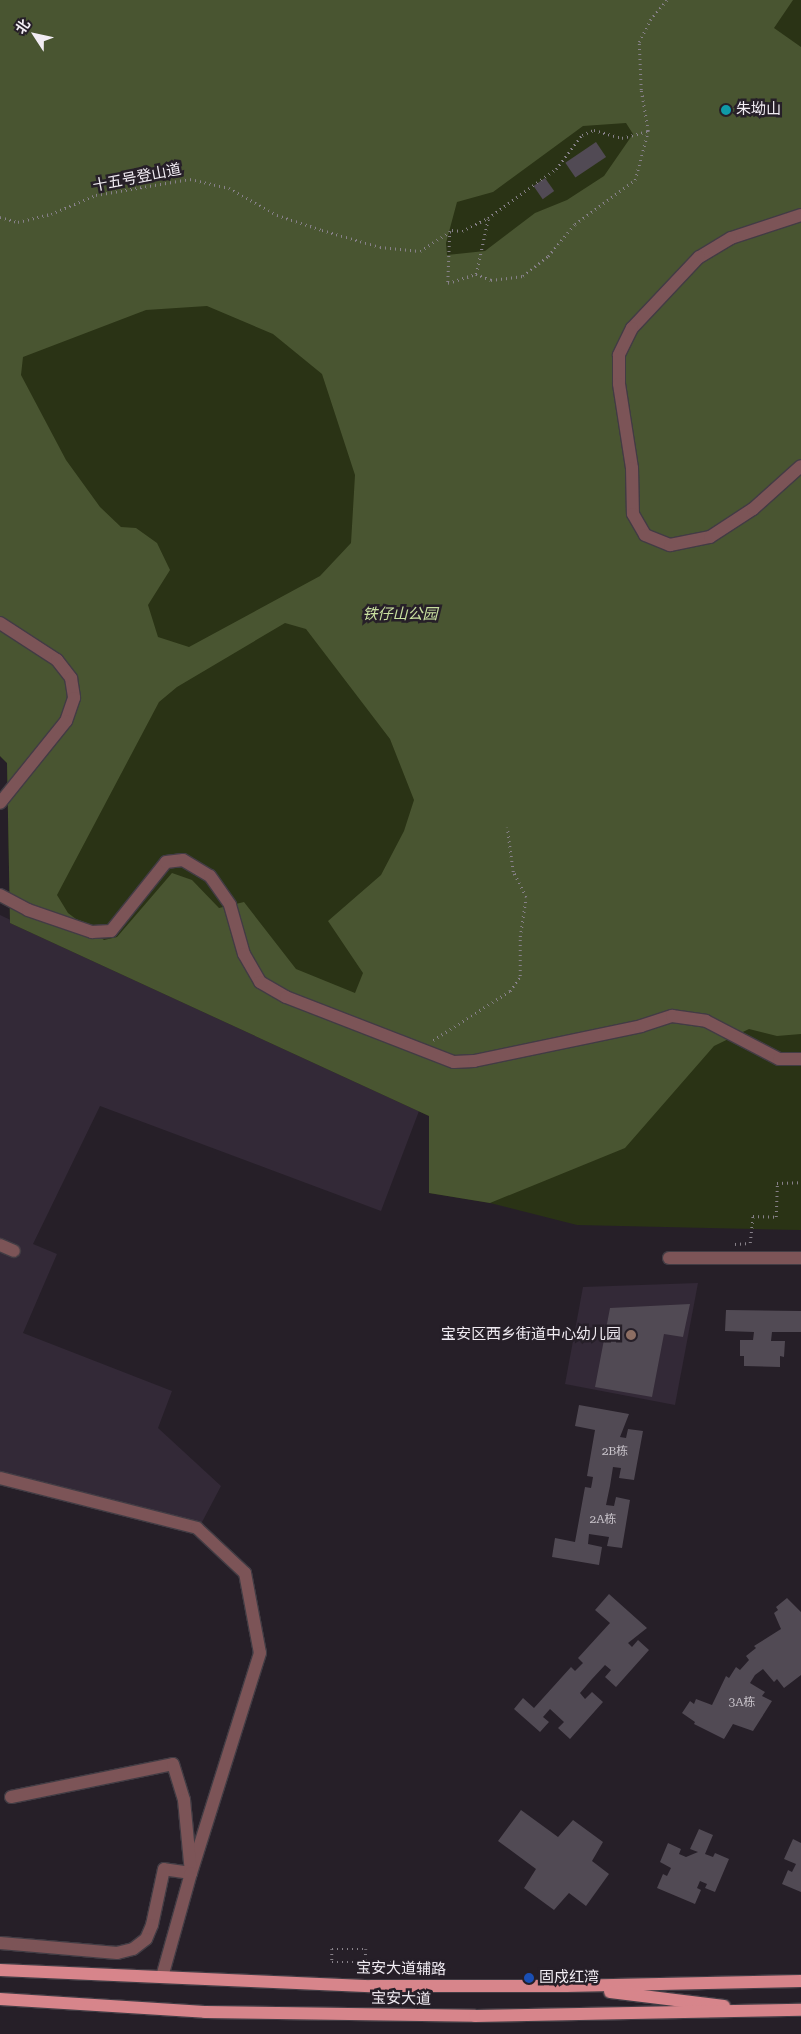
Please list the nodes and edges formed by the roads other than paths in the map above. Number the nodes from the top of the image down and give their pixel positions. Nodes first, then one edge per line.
1 (801, 215) edge
2 (801, 466) edge
3 (0, 623) edge
4 (0, 803) edge
5 (0, 897) edge
6 (801, 1059) edge
7 (0, 1245) edge
8 (14, 1251) dead end
9 (669, 1258) dead end
10 (801, 1258) edge
11 (0, 1478) edge
12 (10, 1797) dead end
13 (192, 1874) junction
14 (0, 1943) edge
15 (0, 1970) edge
16 (162, 1977) junction
17 (801, 1980) edge
18 (566, 1986) junction
19 (0, 1999) edge
20 (801, 2010) edge
21 (771, 2012) junction

1 - 2 street
3 - 4 street
5 - 6 street
7 - 8 street
9 - 10 street
11 - 13 street
12 - 13 street
13 - 14 street
13 - 16 street
15 - 16 main road, 宝安大道辅路
16 - 18 main road, 宝安大道辅路
17 - 18 main road, 宝安大道辅路
18 - 21 main road
19 - 21 main road, 宝安大道
20 - 21 main road, 宝安大道

